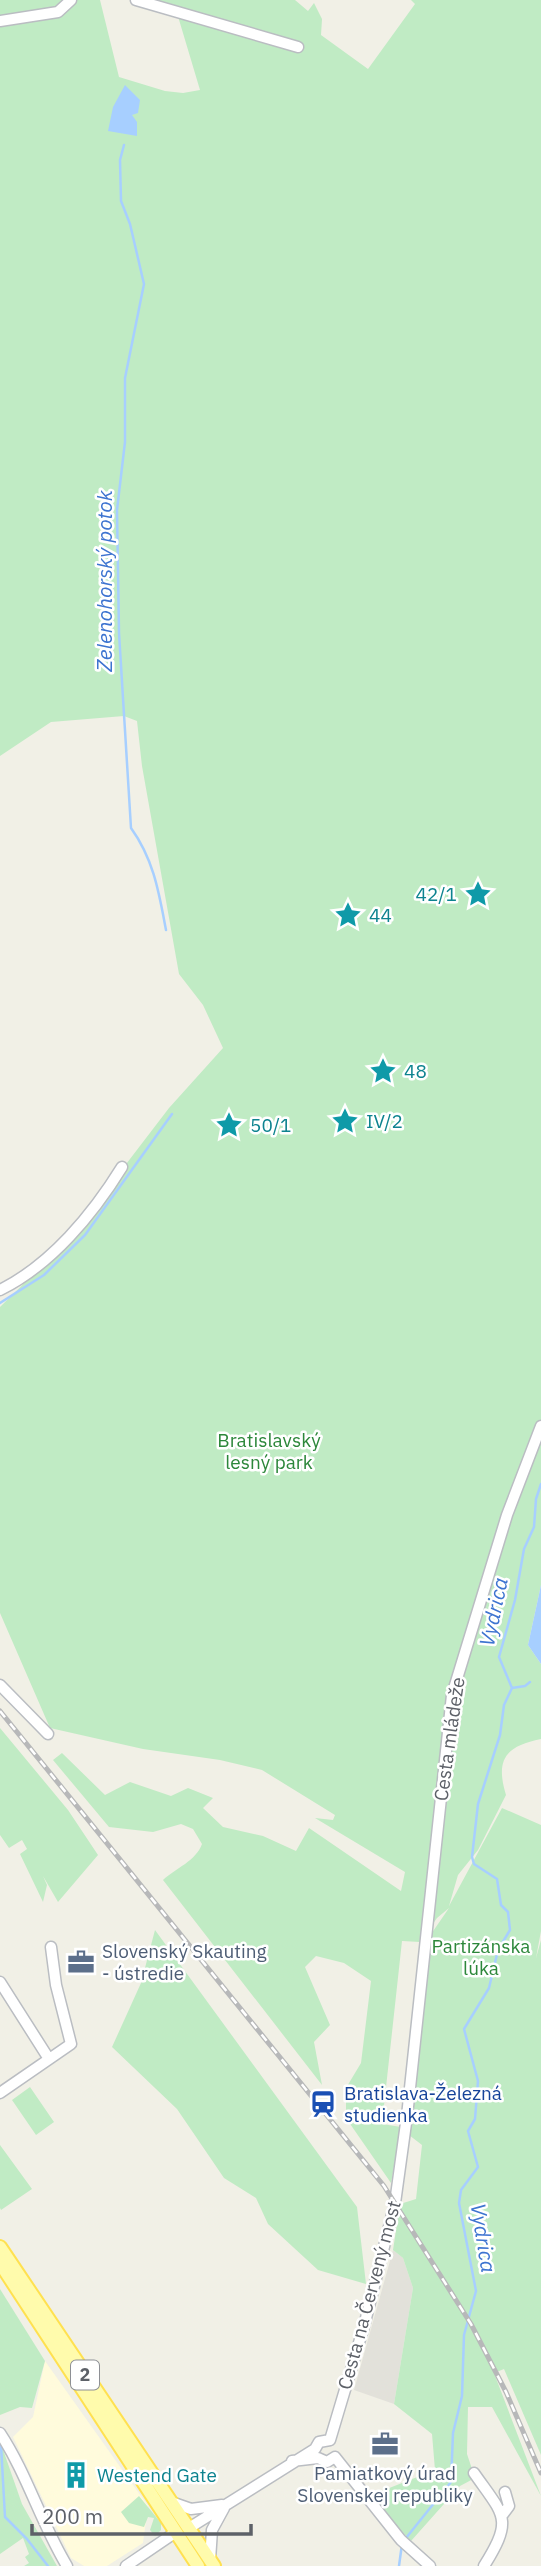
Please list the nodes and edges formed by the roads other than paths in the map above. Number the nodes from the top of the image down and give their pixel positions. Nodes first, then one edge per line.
1 (71, 0) edge
2 (136, 0) edge
3 (0, 21) edge
4 (298, 47) dead end
5 (122, 1167) dead end
6 (0, 1290) edge
7 (541, 1426) edge
8 (0, 1685) edge
9 (48, 1734) dead end
10 (424, 1940) joint
11 (51, 1947) dead end
12 (0, 1982) edge
13 (49, 2059) junction
14 (0, 2092) edge
15 (0, 2247) edge
16 (0, 2263) edge
17 (0, 2433) edge
18 (330, 2441) junction
19 (317, 2454) junction
20 (335, 2457) junction
21 (474, 2473) dead end
22 (505, 2492) dead end
23 (171, 2502) junction
24 (226, 2505) junction
25 (503, 2514) junction
26 (189, 2528) junction
27 (176, 2532) junction
28 (67, 2564) edge
29 (207, 2564) edge
30 (126, 2566) edge
31 (430, 2566) edge
32 (484, 2566) edge

1 - 3 street
2 - 4 street
5 - 6 street
7 - 10 street, Cesta mládeže
8 - 9 street
10 - 18 street, Cesta na Červený most
11 - 13 street
12 - 13 street
13 - 14 street
15 - 23 main road, 2
16 - 27 main road, 2
17 - 28 street
18 - 19 street
18 - 20 street
19 - 20 street
19 - 24 street
20 - 31 street
21 - 25 street
22 - 25 street
23 - 24 street
23 - 26 main road, 2
24 - 26 street
24 - 29 street
25 - 32 street
26 - 27 main road
26 - 29 main road, 2
27 - 29 main road, 2
27 - 30 street

